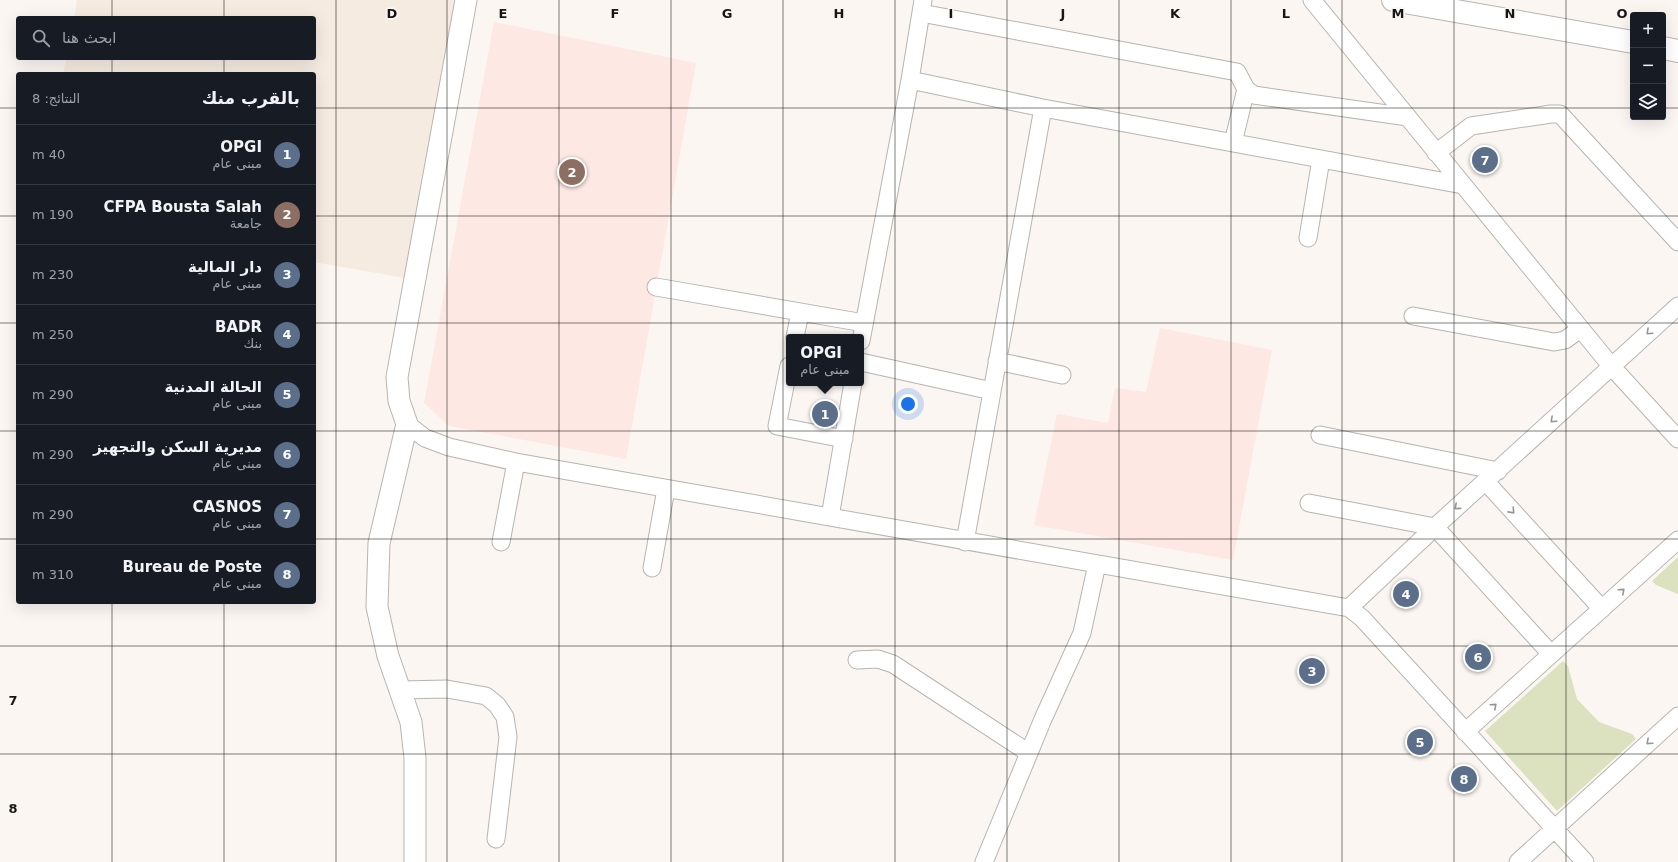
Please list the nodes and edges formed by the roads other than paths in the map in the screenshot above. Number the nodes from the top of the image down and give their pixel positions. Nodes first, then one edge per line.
1 (466, 0) edge
2 (1312, 0) edge
3 (1392, 0) edge
4 (922, 6) edge
5 (1630, 41) edge
6 (1666, 49) edge
7 (1678, 51) edge
8 (910, 80) junction
9 (1246, 89) junction
10 (1043, 108) junction
11 (1408, 117) junction
12 (1233, 143) junction
13 (1436, 153) junction
14 (1321, 159) junction
15 (1463, 185) junction
16 (1308, 238) dead end
17 (1678, 242) edge
18 (656, 287) dead end
19 (1678, 306) edge
20 (800, 313) junction
21 (1413, 316) dead end
22 (864, 324) junction
23 (1580, 329) junction
24 (796, 334) edge
25 (862, 334) edge
26 (997, 361) junction
27 (864, 363) edge
28 (1612, 367) junction
29 (1062, 375) dead end
30 (786, 381) edge
31 (853, 386) edge
32 (992, 391) junction
33 (407, 424) junction
34 (1320, 435) dead end
35 (844, 439) junction
36 (1678, 439) edge
37 (516, 462) junction
38 (1492, 476) junction
39 (666, 489) junction
40 (1309, 503) dead end
41 (830, 517) junction
42 (1435, 527) junction
43 (1678, 540) edge
44 (501, 542) dead end
45 (965, 542) junction
46 (1097, 564) junction
47 (652, 568) dead end
48 (1349, 608) junction
49 (1602, 609) junction
50 (1551, 654) junction
51 (857, 660) dead end
52 (400, 690) junction
53 (1678, 716) edge
54 (1465, 732) junction
55 (1029, 753) junction
56 (1554, 828) junction
57 (496, 839) dead end
58 (415, 862) edge
59 (984, 862) edge
60 (1518, 862) edge
61 (1585, 862) edge

1 - 33 street
2 - 11 street
3 - 5 main road
4 - 8 street
4 - 9 street
6 - 7 main road
8 - 10 street
8 - 22 street
9 - 11 street
9 - 12 street
10 - 12 street
10 - 26 street
11 - 13 street
12 - 14 street
13 - 15 street
13 - 17 street
14 - 15 street
14 - 16 street
15 - 23 street
18 - 20 street
19 -> 28 street
20 - 22 street
20 - 24 street
21 - 23 street
22 - 25 street
23 - 28 street
26 - 29 street
26 - 32 street
27 - 32 street
28 - 36 street
28 -> 38 street
30 - 35 street
31 - 35 street
32 - 45 street
33 - 37 street
33 - 52 street
34 - 38 street
35 - 41 street
37 - 39 street
37 - 44 street
38 -> 42 street
38 -> 49 street
39 - 41 street
39 - 47 street
40 - 42 street
41 - 45 street
42 - 48 street
42 - 50 street
49 -> 43 street
45 - 46 street
46 - 48 street
46 - 55 street
48 - 54 street
49 - 50 street
54 -> 50 street
51 - 55 street
52 - 57 street
52 - 58 street
53 -> 56 street
54 - 56 street
55 - 59 street
56 - 60 street
56 - 61 street

